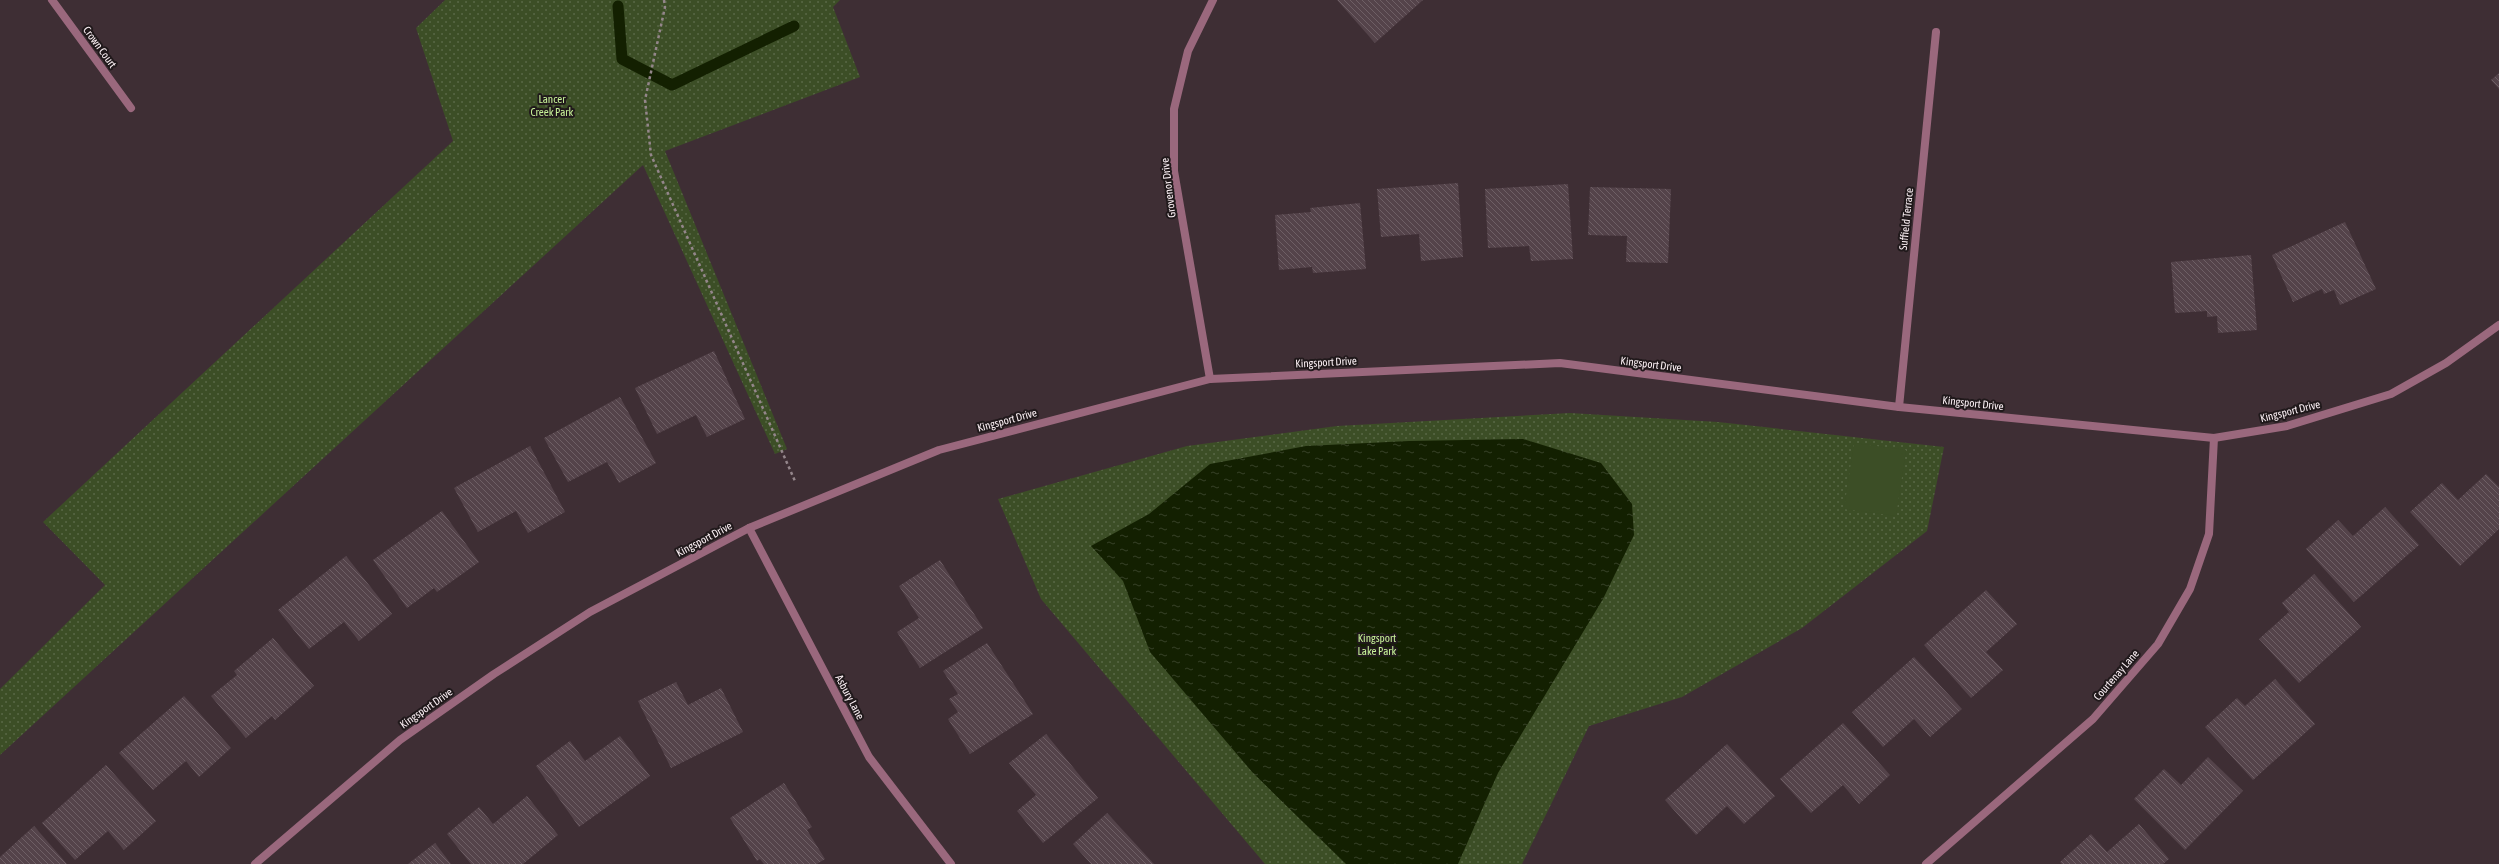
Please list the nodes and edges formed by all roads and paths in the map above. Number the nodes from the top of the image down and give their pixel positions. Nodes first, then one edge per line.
1 (52, 0) edge
2 (664, 0) edge
3 (1213, 0) edge
4 (1936, 32) dead end
5 (131, 108) dead end
6 (2499, 325) edge
7 (1210, 379) junction
8 (1899, 407) junction
9 (2214, 438) junction
10 (795, 481) dead end
11 (749, 528) junction
12 (255, 864) edge
13 (951, 864) edge
14 (1926, 864) edge

1 - 5 street, Crown Court
2 - 10 path
3 - 7 street, Grovenor Drive
4 - 8 street, Suffield Terrace
6 - 9 street, Kingsport Drive
7 - 8 street, Kingsport Drive
7 - 11 street, Kingsport Drive
8 - 9 street, Kingsport Drive
9 - 14 street, Courtenay Lane
11 - 12 street, Kingsport Drive
11 - 13 street, Asbury Lane

